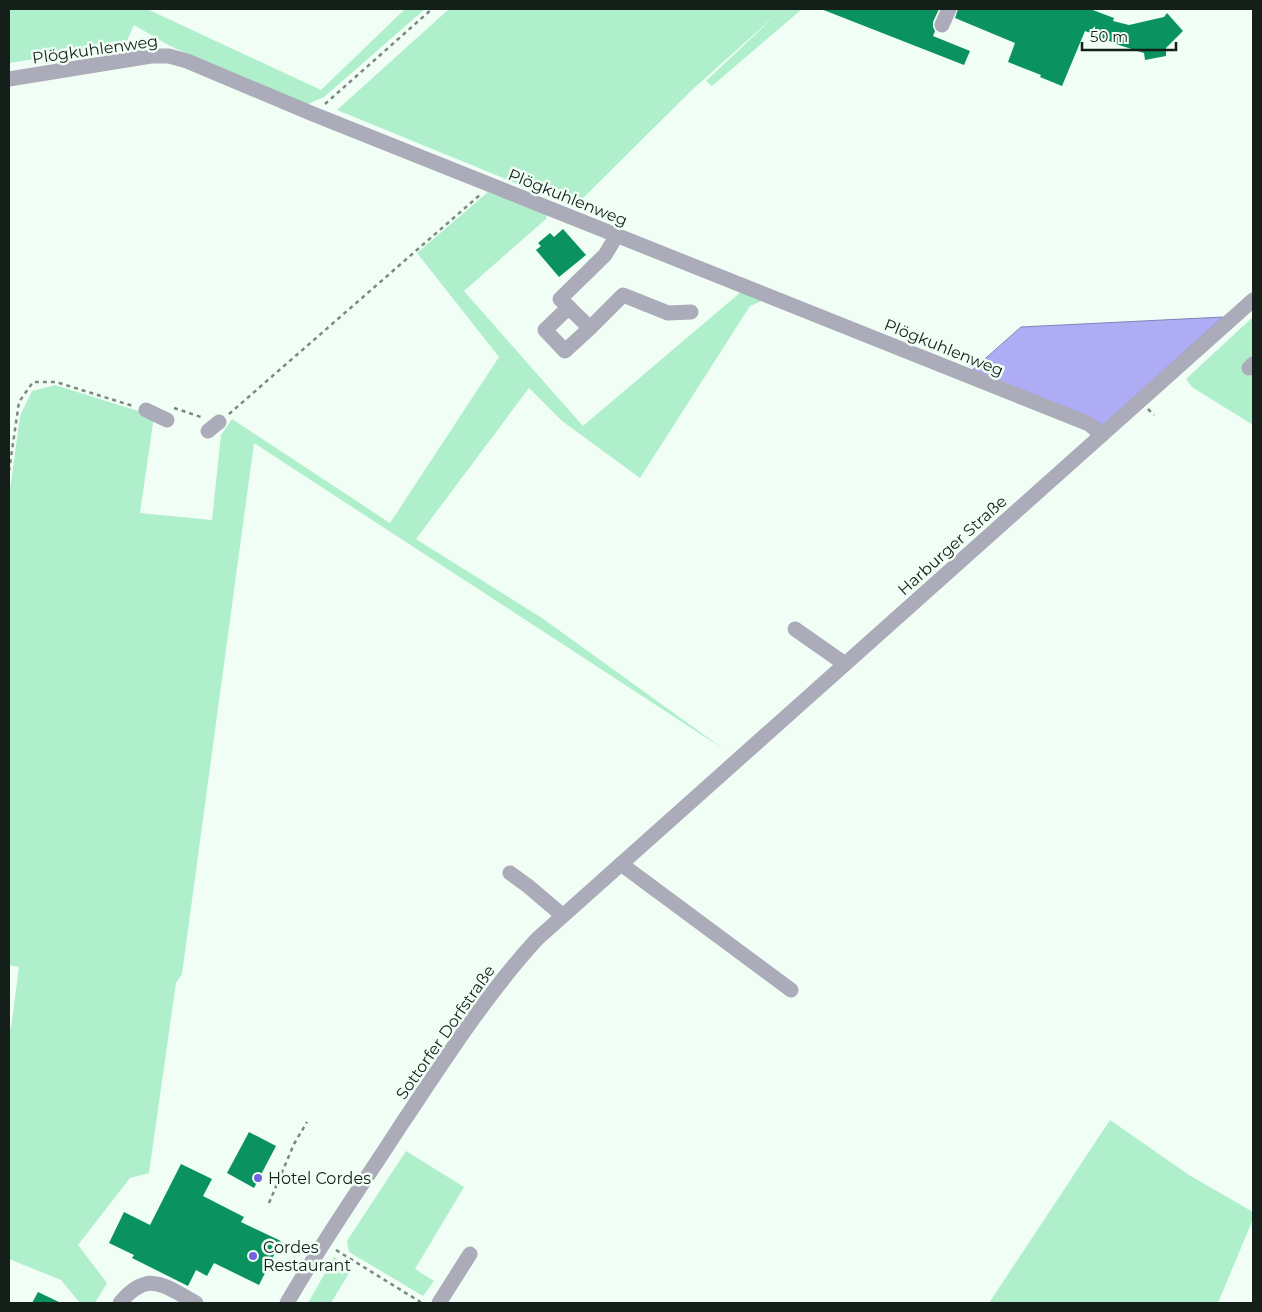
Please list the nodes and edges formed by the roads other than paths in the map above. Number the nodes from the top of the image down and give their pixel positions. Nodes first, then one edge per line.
1 (949, 9) edge
2 (942, 25) dead end
3 (9, 79) edge
4 (617, 234) junction
5 (1252, 304) edge
6 (569, 307) junction
7 (691, 312) dead end
8 (590, 328) junction
9 (146, 410) road end
10 (168, 413) road end
11 (1102, 435) junction
12 (794, 629) dead end
13 (845, 664) junction
14 (674, 816) joint
15 (620, 864) junction
16 (510, 873) dead end
17 (562, 915) junction
18 (791, 990) dead end
19 (470, 1254) dead end
20 (120, 1303) edge
21 (196, 1303) edge
22 (287, 1303) edge
23 (439, 1303) edge

1 - 2 street
3 - 4 street, Plögkuhlenweg
4 - 6 street
4 - 11 street, Plögkuhlenweg
5 - 11 street, Harburger Straße
6 - 8 street
6 - 8 street
7 - 8 street
9 - 10 street
11 - 13 street, Harburger Straße
12 - 13 street
13 - 14 street, Harburger Straße
14 - 15 street, Sottorfer Dorfstraße
15 - 17 street, Sottorfer Dorfstraße
15 - 18 street
16 - 17 street
17 - 22 street, Sottorfer Dorfstraße
19 - 23 street
20 - 21 street

